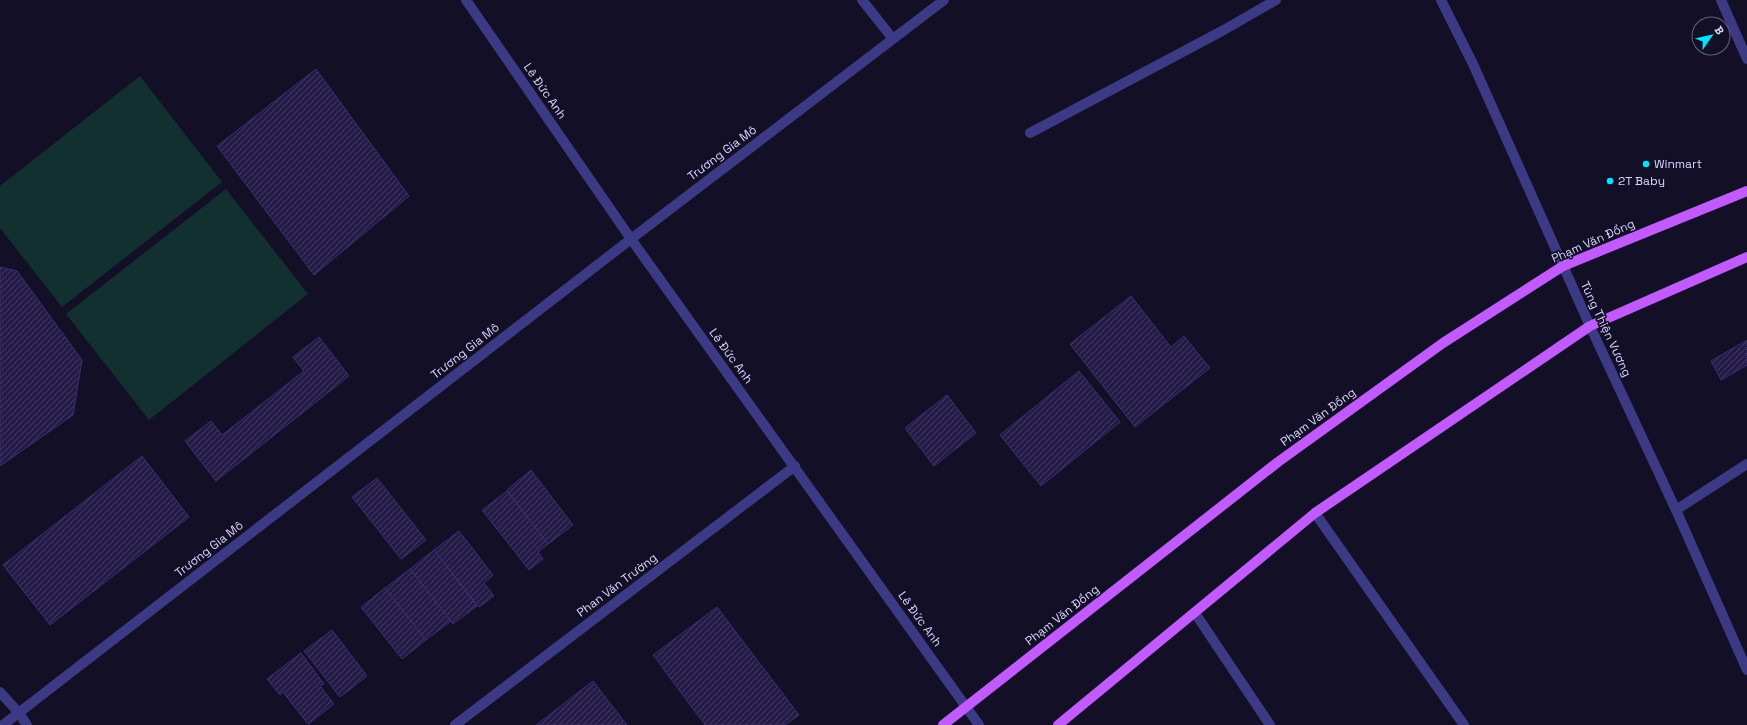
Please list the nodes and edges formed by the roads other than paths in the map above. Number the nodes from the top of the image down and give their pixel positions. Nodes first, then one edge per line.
1 (466, 0) edge
2 (862, 0) edge
3 (944, 0) edge
4 (1276, 0) edge
5 (1441, 0) edge
6 (1721, 0) edge
7 (893, 39) junction
8 (1747, 59) edge
9 (1030, 133) dead end
10 (1747, 191) edge
11 (631, 239) junction
12 (1747, 257) edge
13 (1563, 266) junction
14 (1590, 326) junction
15 (1747, 464) edge
16 (795, 466) junction
17 (1676, 510) junction
18 (1315, 512) junction
19 (1195, 613) junction
20 (1747, 670) edge
21 (0, 692) edge
22 (966, 706) junction
23 (18, 713) junction
24 (3, 725) edge
25 (27, 725) edge
26 (456, 725) edge
27 (942, 725) edge
28 (979, 725) edge
29 (1058, 725) edge
30 (1270, 725) edge
31 (1464, 725) edge

1 - 11 street, Lê Đức Anh
2 - 7 street
3 - 7 street, Trương Gia Mô
4 - 9 street
5 - 13 street, Tùng Thiện Vương
6 - 8 street
7 - 11 street, Trương Gia Mô
10 - 13 main road, Phạm Văn Đồng
11 - 16 street, Lê Đức Anh
11 - 23 street, Trương Gia Mô
12 - 14 main road
13 - 14 street, Tùng Thiện Vương
13 - 22 main road, Phạm Văn Đồng
14 - 17 street, Tùng Thiện Vương
14 - 18 main road
15 - 17 street
16 - 22 street, Lê Đức Anh
16 - 26 street, Phan Văn Trường
17 - 20 street, Tùng Thiện Vương
18 - 19 main road
18 - 31 street
19 - 29 main road
19 - 30 street
21 - 23 street
22 - 27 main road, Phạm Văn Đồng
22 - 28 street, Lê Đức Anh
23 - 24 street, Trương Gia Mô
23 - 25 street

